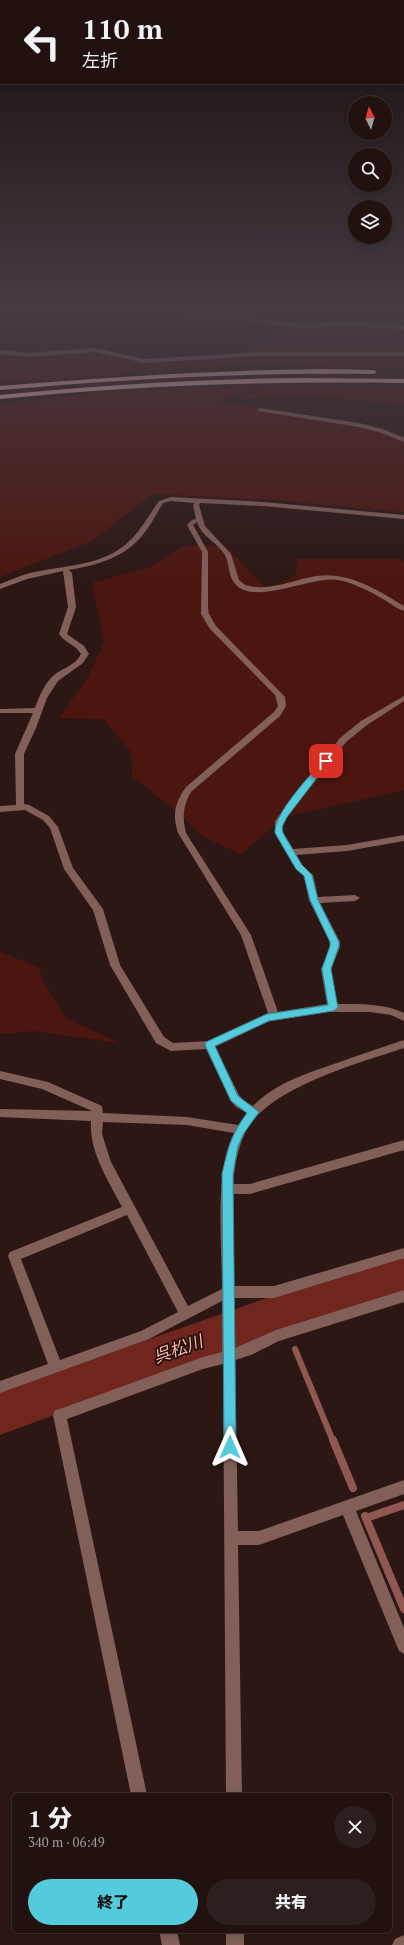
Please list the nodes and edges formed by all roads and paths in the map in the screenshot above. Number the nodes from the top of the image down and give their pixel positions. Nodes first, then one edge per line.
1 (260, 410) dead end
2 (404, 440) edge
3 (198, 501) junction
4 (404, 516) edge
5 (199, 520) junction
6 (65, 569) junction
7 (0, 588) edge
8 (404, 609) edge
9 (404, 698) edge
10 (39, 710) junction
11 (0, 711) edge
12 (20, 806) junction
13 (0, 809) edge
14 (404, 838) edge
15 (290, 852) junction
16 (355, 898) dead end
17 (314, 900) junction
18 (333, 1008) junction
19 (274, 1016) junction
20 (404, 1017) edge
21 (404, 1044) edge
22 (209, 1045) junction
23 (0, 1076) edge
24 (254, 1112) junction
25 (0, 1113) edge
26 (98, 1118) junction
27 (240, 1130) junction
28 (404, 1145) edge
29 (227, 1189) junction
30 (129, 1209) junction
31 (404, 1253) edge
32 (404, 1296) edge
33 (228, 1298) junction
34 (186, 1314) junction
35 (229, 1353) junction
36 (56, 1367) junction
37 (0, 1387) edge
38 (404, 1487) edge
39 (347, 1507) junction
40 (231, 1538) junction
41 (404, 1646) edge
42 (139, 1793) edge
43 (234, 1793) edge
44 (168, 1933) edge
45 (235, 1933) edge
46 (404, 1944) edge
47 (171, 1945) edge
48 (235, 1945) edge
49 (401, 1945) edge

1 - 2 street
3 - 4 street
3 - 5 street
3 - 6 street
5 - 8 street
5 - 19 street
6 - 7 street
6 - 10 street
9 - 15 street
10 - 11 street
10 - 12 street
12 - 13 street
12 - 22 street
14 - 15 street
15 - 17 street
16 - 17 street
17 - 18 street
18 - 19 street
18 - 20 street
19 - 22 street
21 - 24 street
22 - 24 street
23 - 26 street
24 - 27 street
25 - 26 street
26 - 27 street
26 - 30 street
27 - 29 street
28 - 29 street
29 - 33 street
30 - 34 street
30 - 36 street
31 - 33 street
32 - 35 street
33 - 34 street
33 - 35 street
34 - 36 street
35 - 40 street
35 - 42 street
36 - 37 street
38 - 39 street
39 - 40 street
39 - 41 street
40 - 43 street
44 - 47 street
45 - 48 street
46 - 49 street

